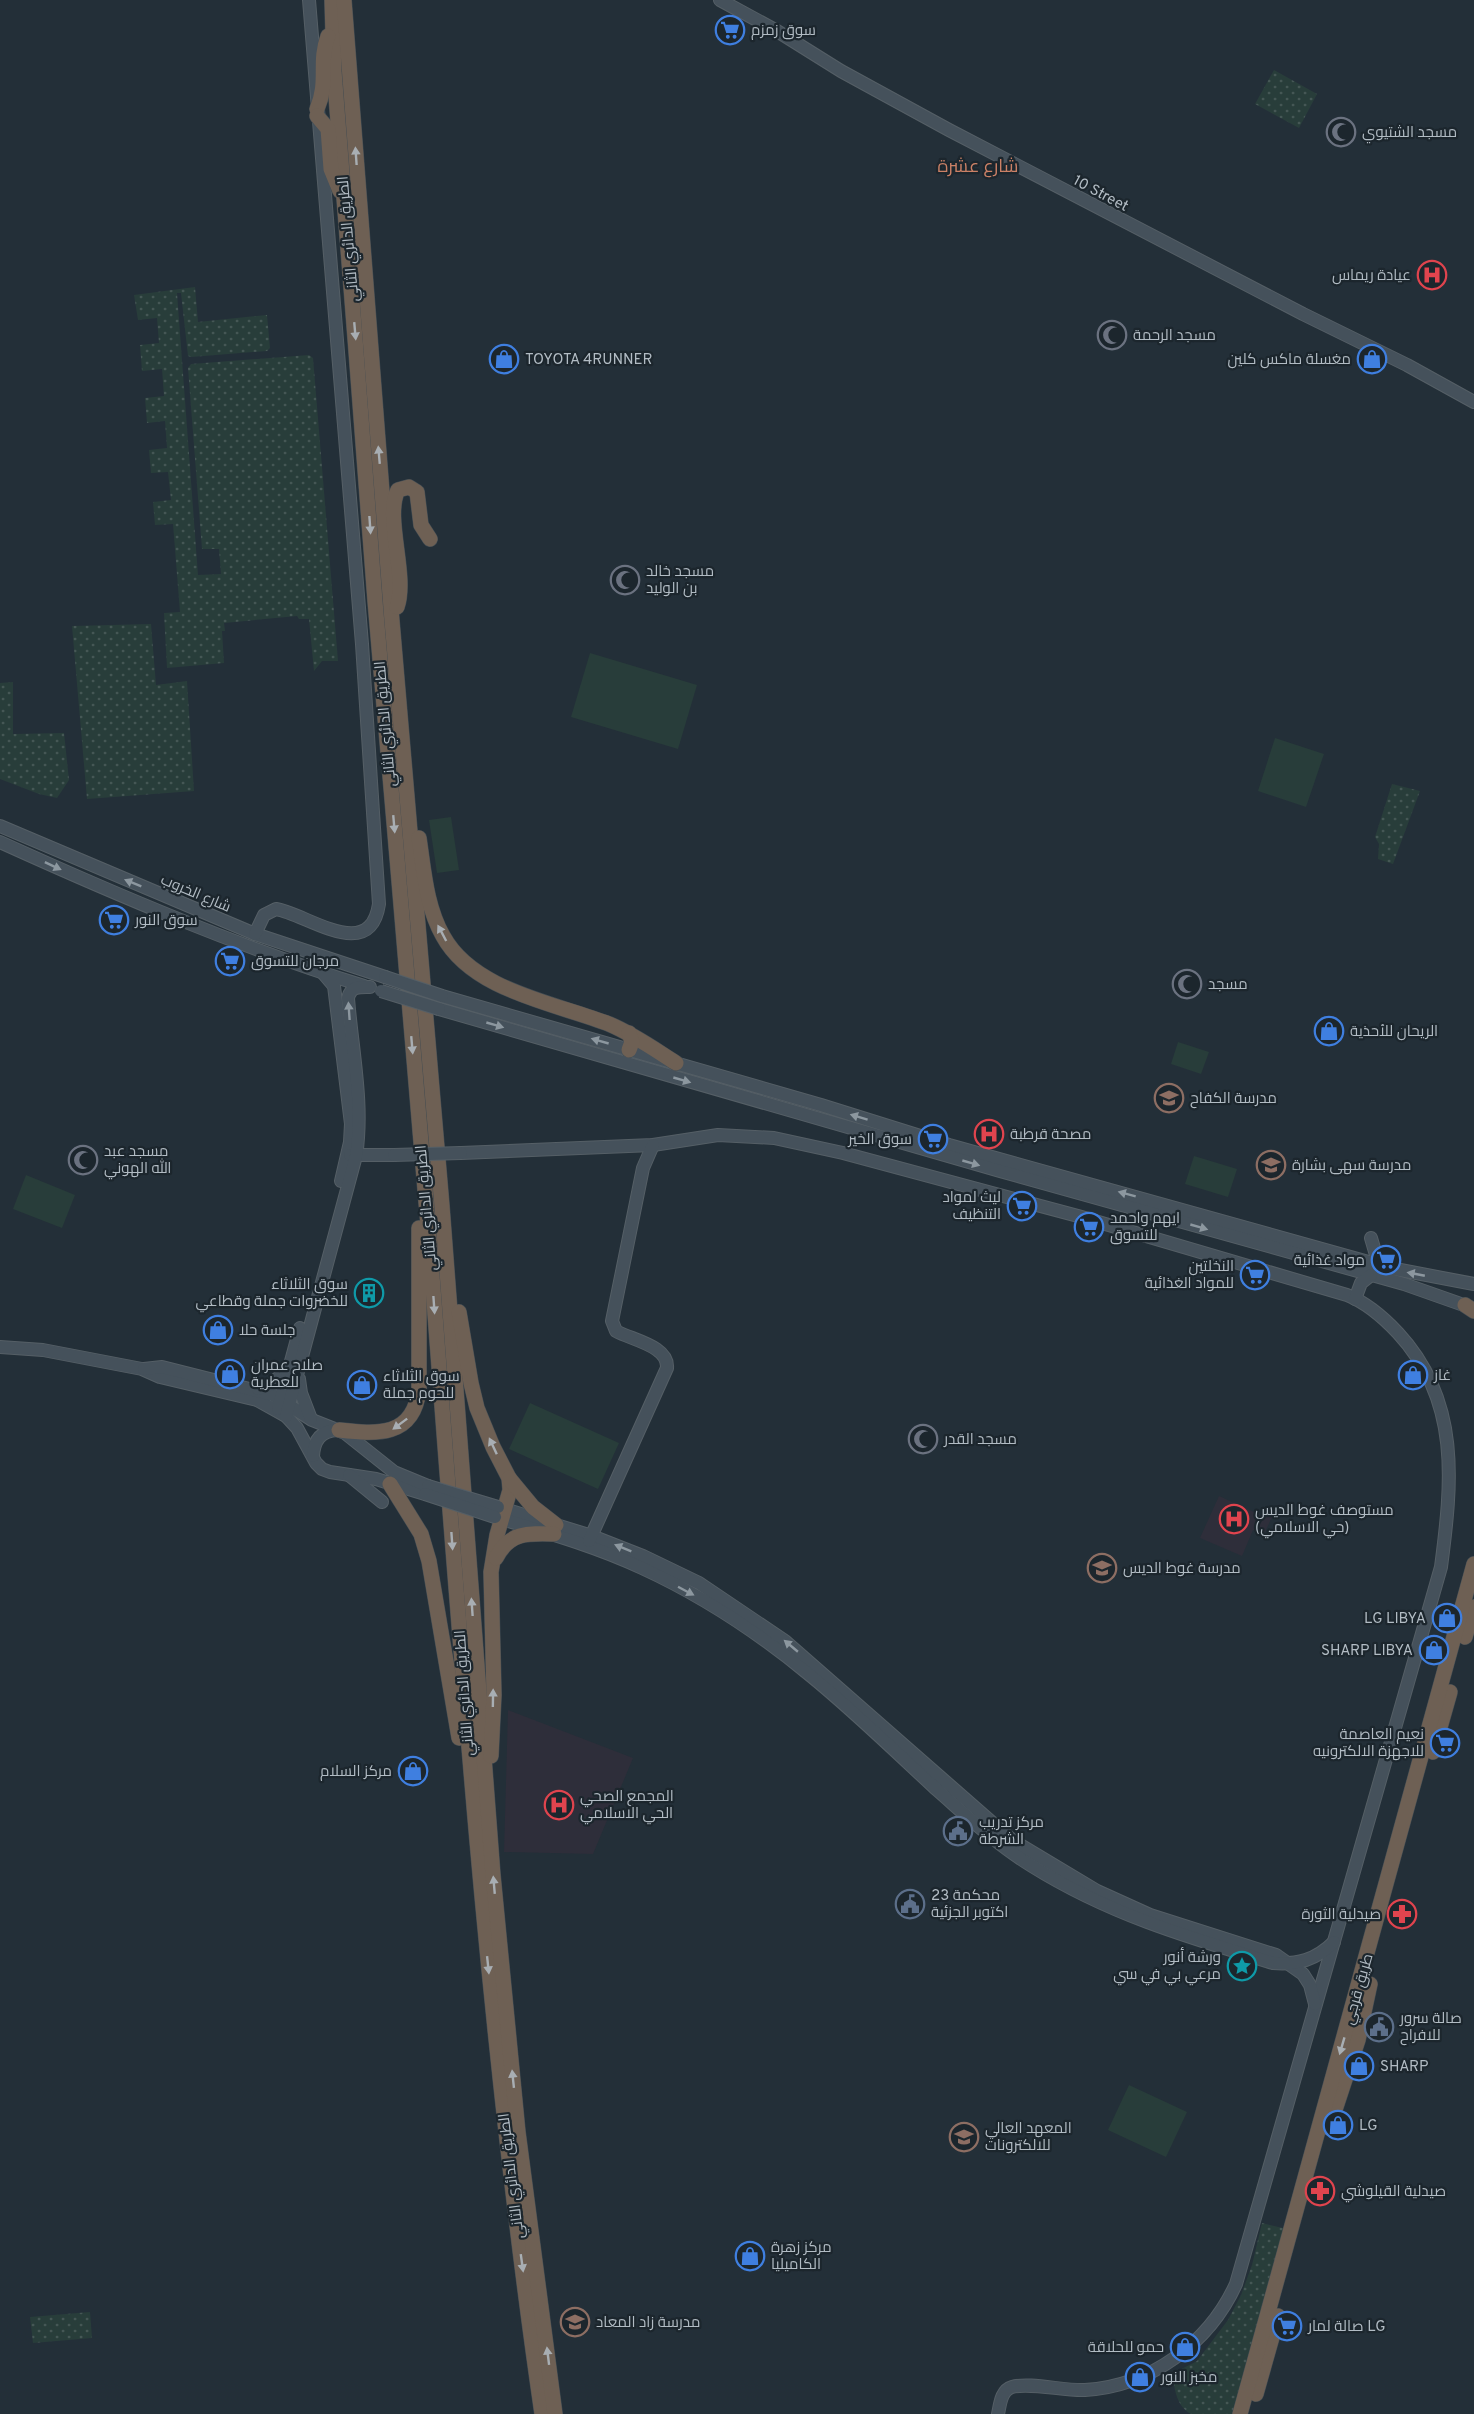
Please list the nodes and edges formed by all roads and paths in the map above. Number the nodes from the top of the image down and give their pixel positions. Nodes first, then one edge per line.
1 (309, 0) edge
2 (332, 0) edge
3 (344, 0) edge
4 (355, 0) edge
5 (720, 0) edge
6 (730, 0) edge
7 (333, 25) junction
8 (348, 57) junction
9 (317, 113) junction
10 (345, 200) junction
11 (1474, 396) edge
12 (1474, 402) edge
13 (430, 539) dead end
14 (392, 621) junction
15 (402, 744) junction
16 (0, 826) edge
17 (0, 842) edge
18 (255, 934) junction
19 (323, 973) junction
20 (375, 989) junction
21 (629, 1033) junction
22 (629, 1050) junction
23 (676, 1064) junction
24 (822, 1105) junction
25 (817, 1119) junction
26 (653, 1144) junction
27 (352, 1155) junction
28 (425, 1184) junction
29 (442, 1206) junction
30 (1371, 1238) dead end
31 (1344, 1264) junction
32 (1390, 1269) junction
33 (1371, 1275) junction
34 (1474, 1284) edge
35 (1351, 1297) junction
36 (1471, 1308) edge
37 (0, 1347) edge
38 (142, 1369) junction
39 (293, 1369) junction
40 (258, 1389) junction
41 (283, 1407) junction
42 (312, 1420) junction
43 (339, 1430) junction
44 (314, 1456) junction
45 (348, 1474) junction
46 (509, 1478) junction
47 (427, 1490) junction
48 (385, 1491) junction
49 (500, 1513) junction
50 (555, 1529) junction
51 (589, 1541) junction
52 (1474, 1564) edge
53 (491, 1572) junction
54 (1474, 1607) edge
55 (488, 1798) junction
56 (473, 1804) junction
57 (1335, 1938) junction
58 (1274, 1959) junction
59 (1292, 1964) junction
60 (1315, 2008) junction
61 (542, 2414) edge
62 (555, 2414) edge
63 (998, 2414) edge
64 (1240, 2414) edge
65 (1250, 2414) edge

1 - 9 street
2 - 7 highway, الطريق الدائري الثاني
3 - 8 highway, الطريق الدائري الثاني
4 - 8 highway
5 - 12 street, 10 Street
6 - 11 street, 10 Street
7 - 9 highway
7 - 10 highway, الطريق الدائري الثاني
14 -> 8 highway, الطريق الدائري الثاني
9 - 10 highway
9 - 18 street
10 -> 28 highway, الطريق الدائري الثاني
13 - 14 highway
14 - 15 highway, الطريق الدائري الثاني
21 -> 15 highway
15 - 29 highway, الطريق الدائري الثاني
18 -> 16 street, شارع الخروب
17 -> 19 street, شارع الخروب
22 -> 18 street, شارع الخروب, bridge
19 - 20 street, شارع الخروب
19 - 27 street
20 -> 25 street, شارع الخروب, bridge
27 -> 20 street
21 - 22 highway
21 - 23 highway
22 - 23 street, شارع الخروب
23 - 24 street, شارع الخروب
24 - 25 street
31 -> 24 street, شارع الخروب
25 -> 31 street, شارع الخروب
26 - 27 street, bridge
26 - 35 street
26 - 51 street
27 - 39 street
28 -> 43 highway
28 -> 56 highway, الطريق الدائري الثاني
46 -> 29 highway
55 -> 29 highway, الطريق الدائري الثاني
30 - 32 street
31 - 32 street
31 - 33 street
31 - 35 street
34 -> 32 street
33 - 35 street
33 - 36 street
35 - 57 street
37 - 38 street
38 - 40 street
38 - 41 street
39 - 40 street
39 - 41 street
39 - 42 street
40 - 41 street
41 - 42 street
41 - 44 street
42 - 43 street
43 - 44 street
43 - 47 street
44 - 45 street
45 - 48 street
45 - 48 street
46 - 49 highway
46 - 50 highway
47 - 48 street
47 - 49 street, bridge
48 - 56 highway
49 - 50 street
49 - 53 highway
50 - 51 street
50 - 53 highway
51 - 58 street
52 -> 64 highway, طريق قرجي
55 -> 53 highway
54 - 65 highway, طريق قرجي
62 -> 55 highway, الطريق الدائري الثاني
56 -> 61 highway, الطريق الدائري الثاني
57 - 58 street
57 - 59 street
57 - 60 street
58 - 59 street
58 - 60 street
59 - 60 street
60 - 63 street

